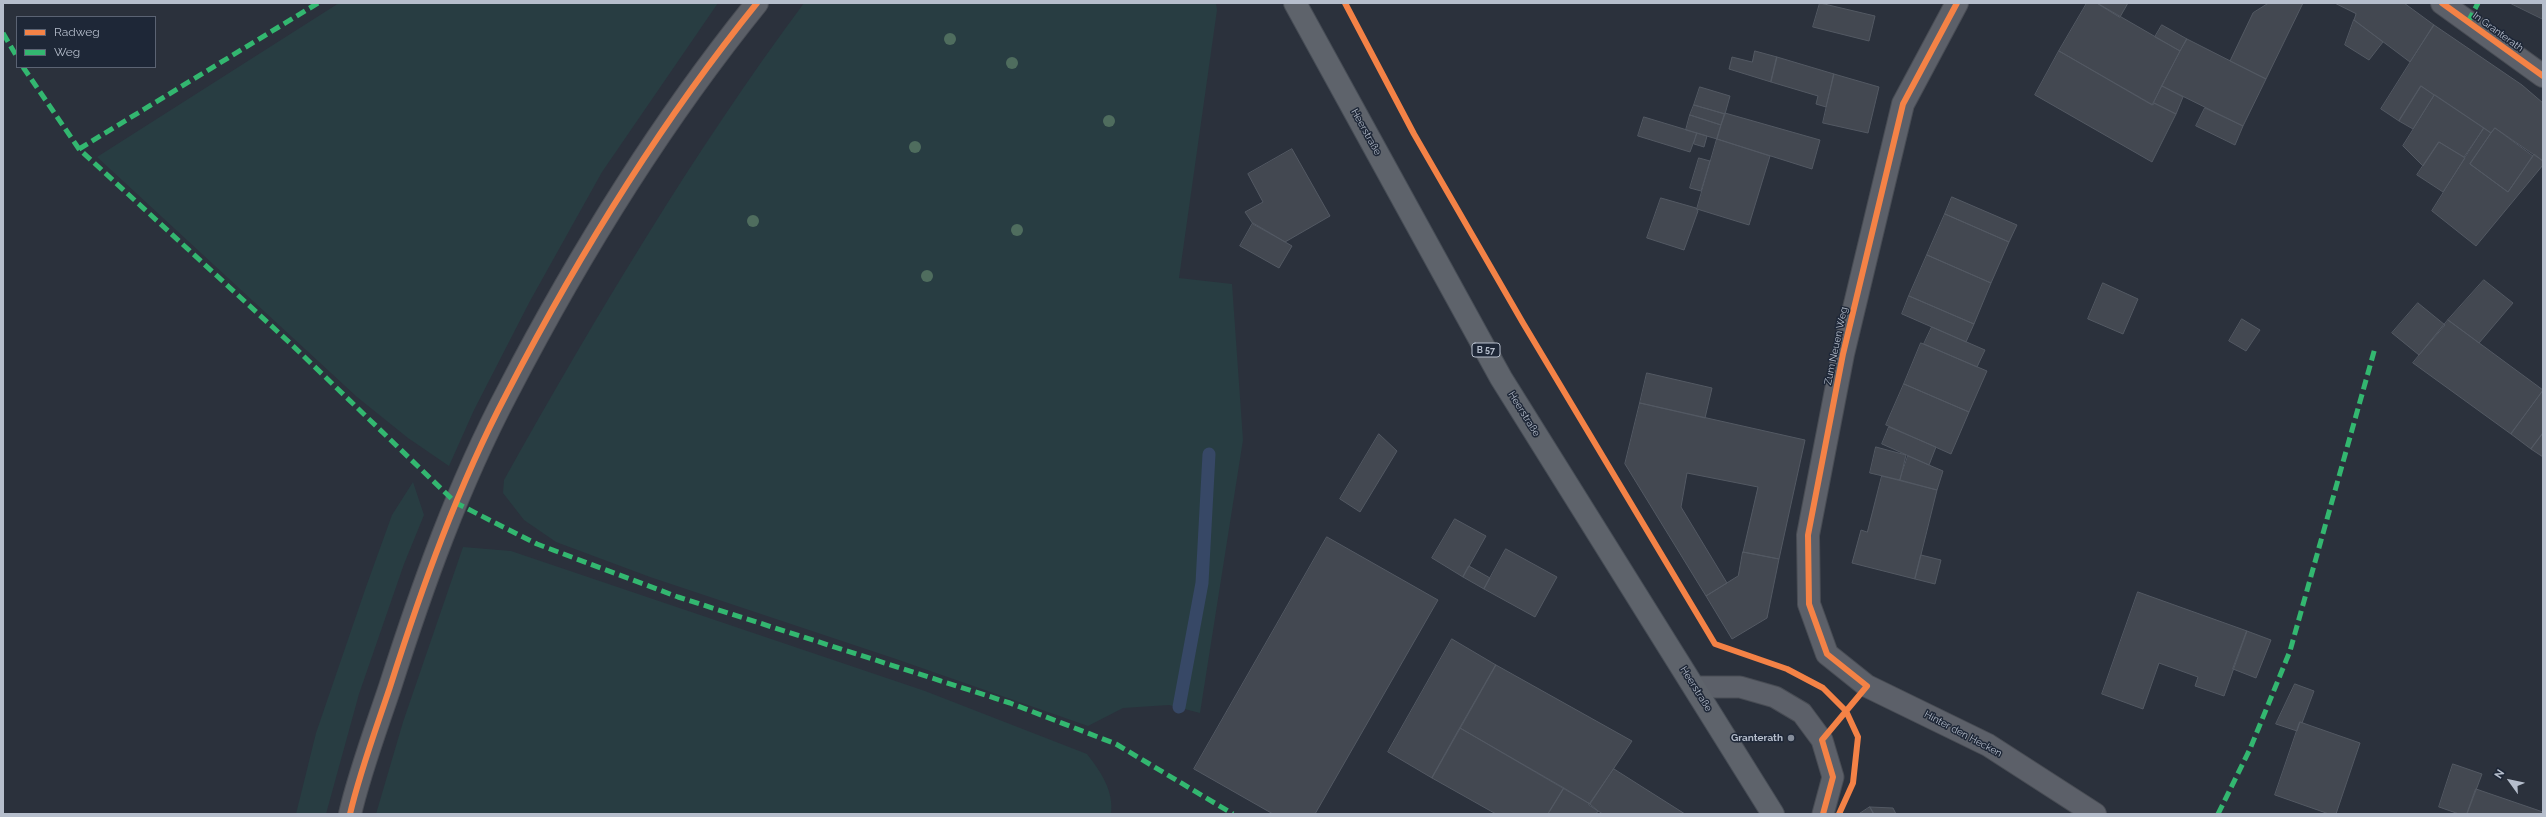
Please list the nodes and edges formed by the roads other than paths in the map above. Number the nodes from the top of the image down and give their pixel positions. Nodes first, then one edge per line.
1 (757, 3) edge
2 (1295, 3) edge
3 (1957, 3) edge
4 (2442, 3) edge
5 (2543, 76) edge
6 (1867, 686) joint
7 (1695, 687) junction
8 (350, 814) edge
9 (1773, 814) edge
10 (1822, 814) edge
11 (2095, 814) edge

1 - 8 street
2 - 7 main road, Heerstraße / B 57
3 - 6 street, Zum Neuen Weg
4 - 5 street, In Granterath
6 - 11 street, Hinter den Hecken
7 - 9 main road, Heerstraße
7 - 10 lane

